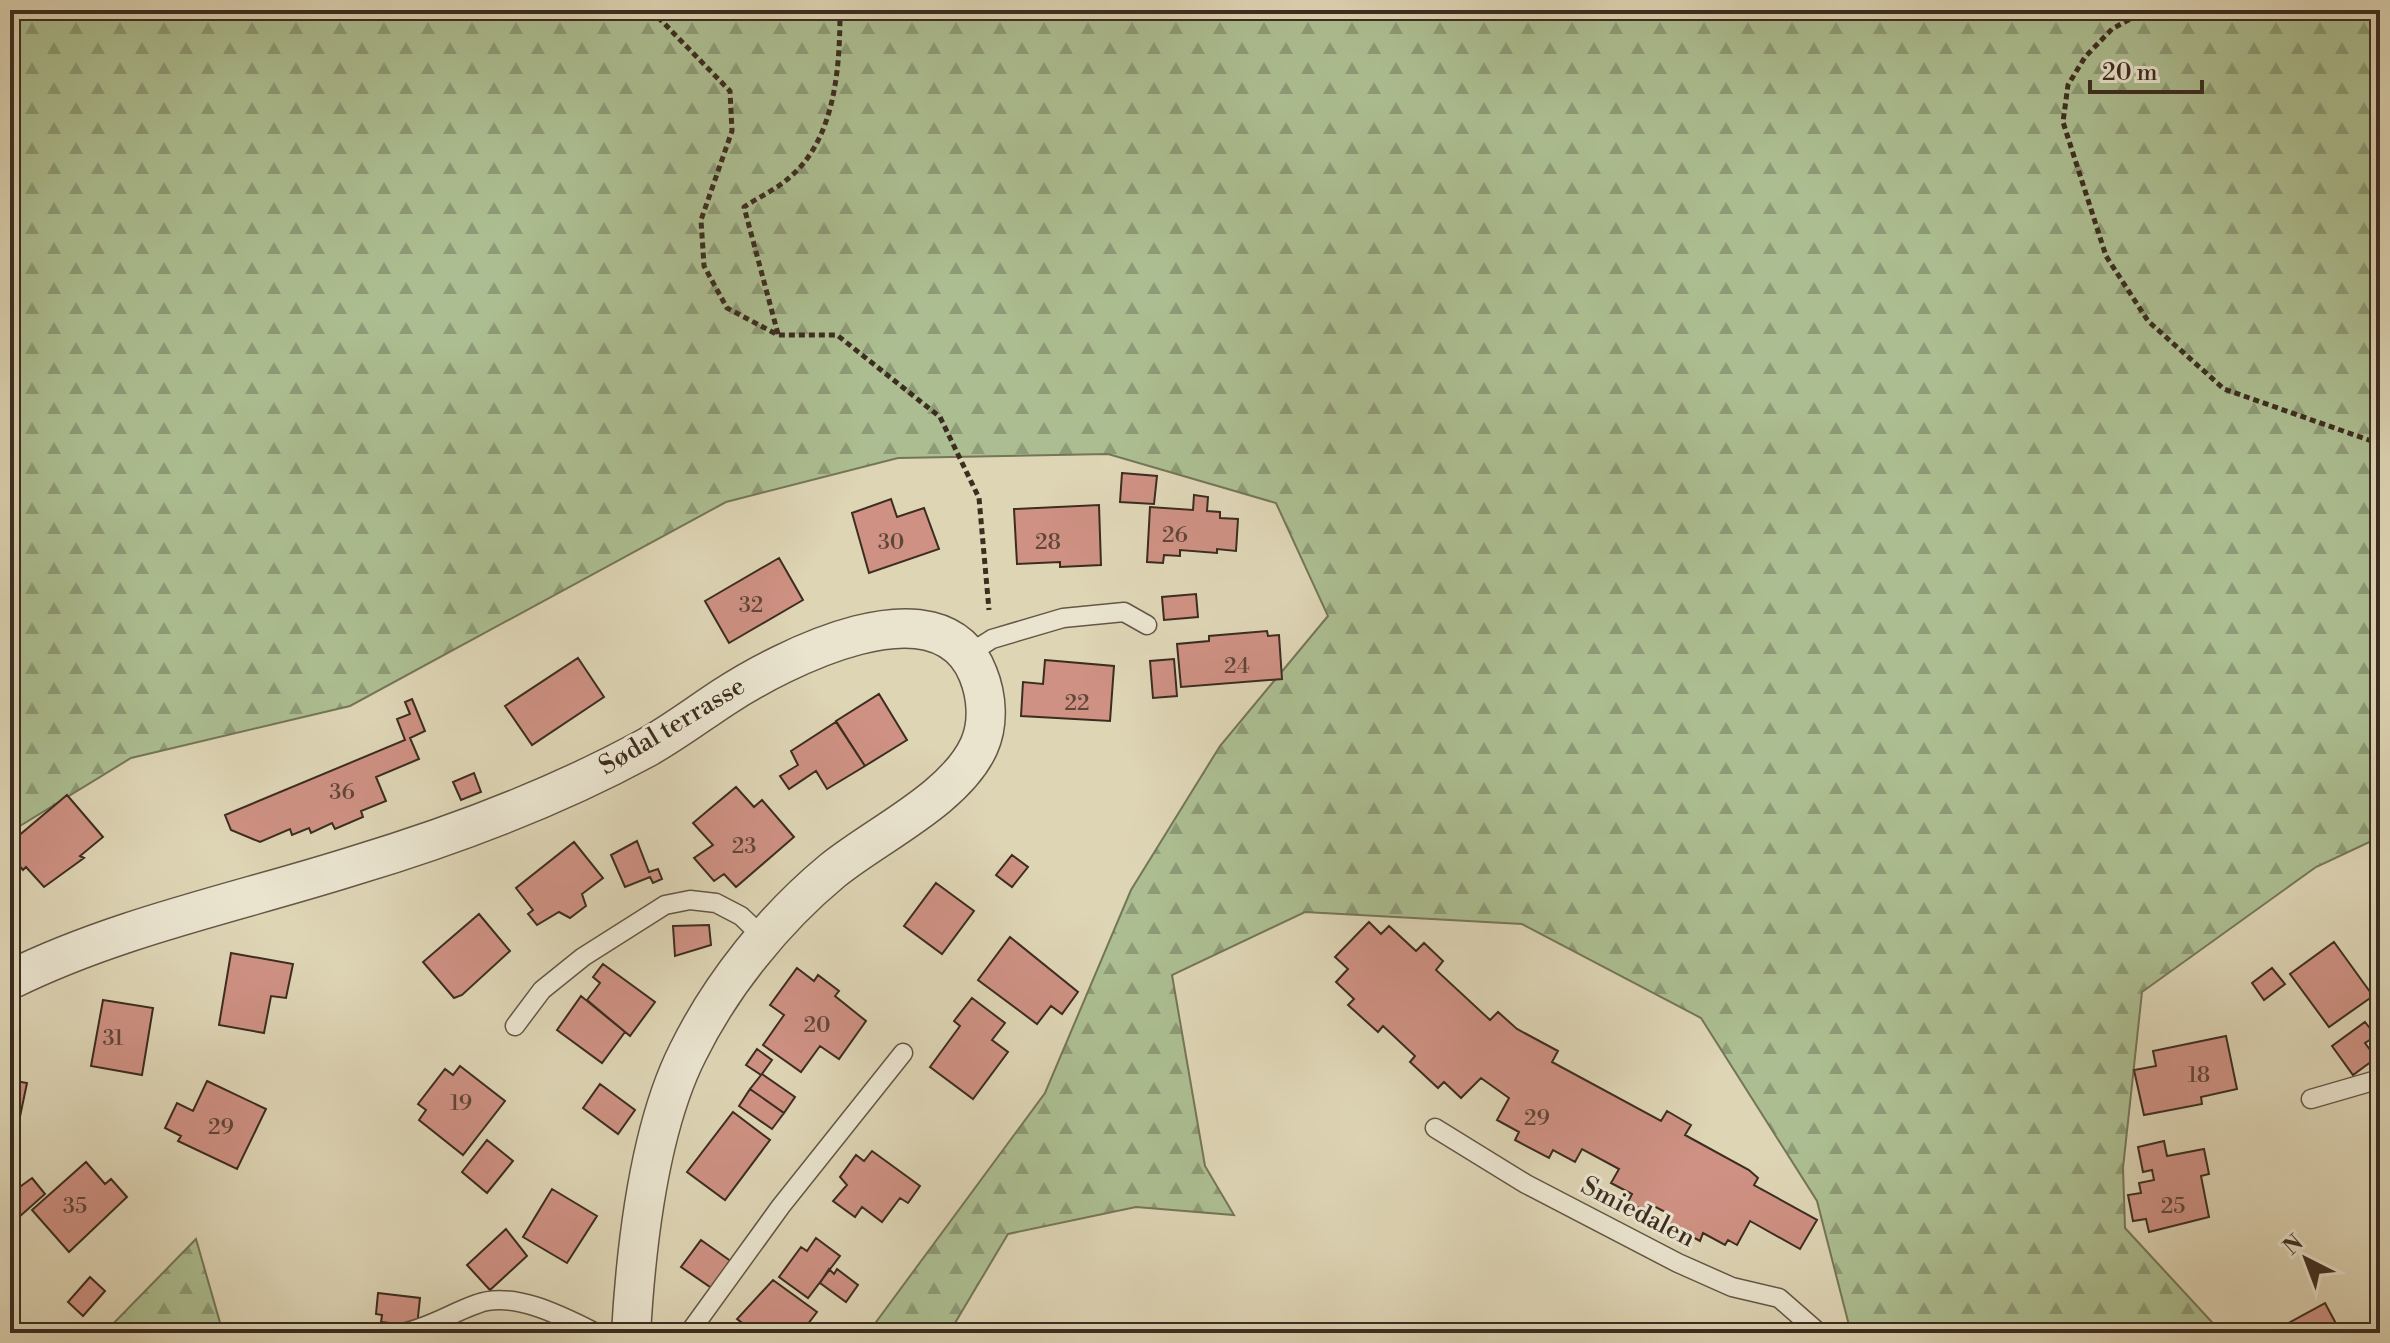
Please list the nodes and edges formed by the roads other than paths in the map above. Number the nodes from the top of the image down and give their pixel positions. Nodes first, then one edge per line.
1 (1147, 625) dead end
2 (979, 647) junction
3 (764, 938) junction
4 (10, 980) edge
5 (515, 1026) dead end
6 (903, 1053) dead end
7 (2380, 1079) edge
8 (2311, 1099) dead end
9 (1435, 1128) dead end
10 (352, 1333) edge
11 (395, 1333) edge
12 (402, 1333) edge
13 (596, 1333) edge
14 (631, 1333) edge
15 (689, 1333) edge
16 (1819, 1333) edge

1 - 2 lane
2 - 3 street
2 - 4 street, Sødal terrasse
3 - 5 lane
3 - 14 street
6 - 15 lane
7 - 8 lane
9 - 16 lane, Smiedalen
10 - 11 lane
12 - 13 lane

